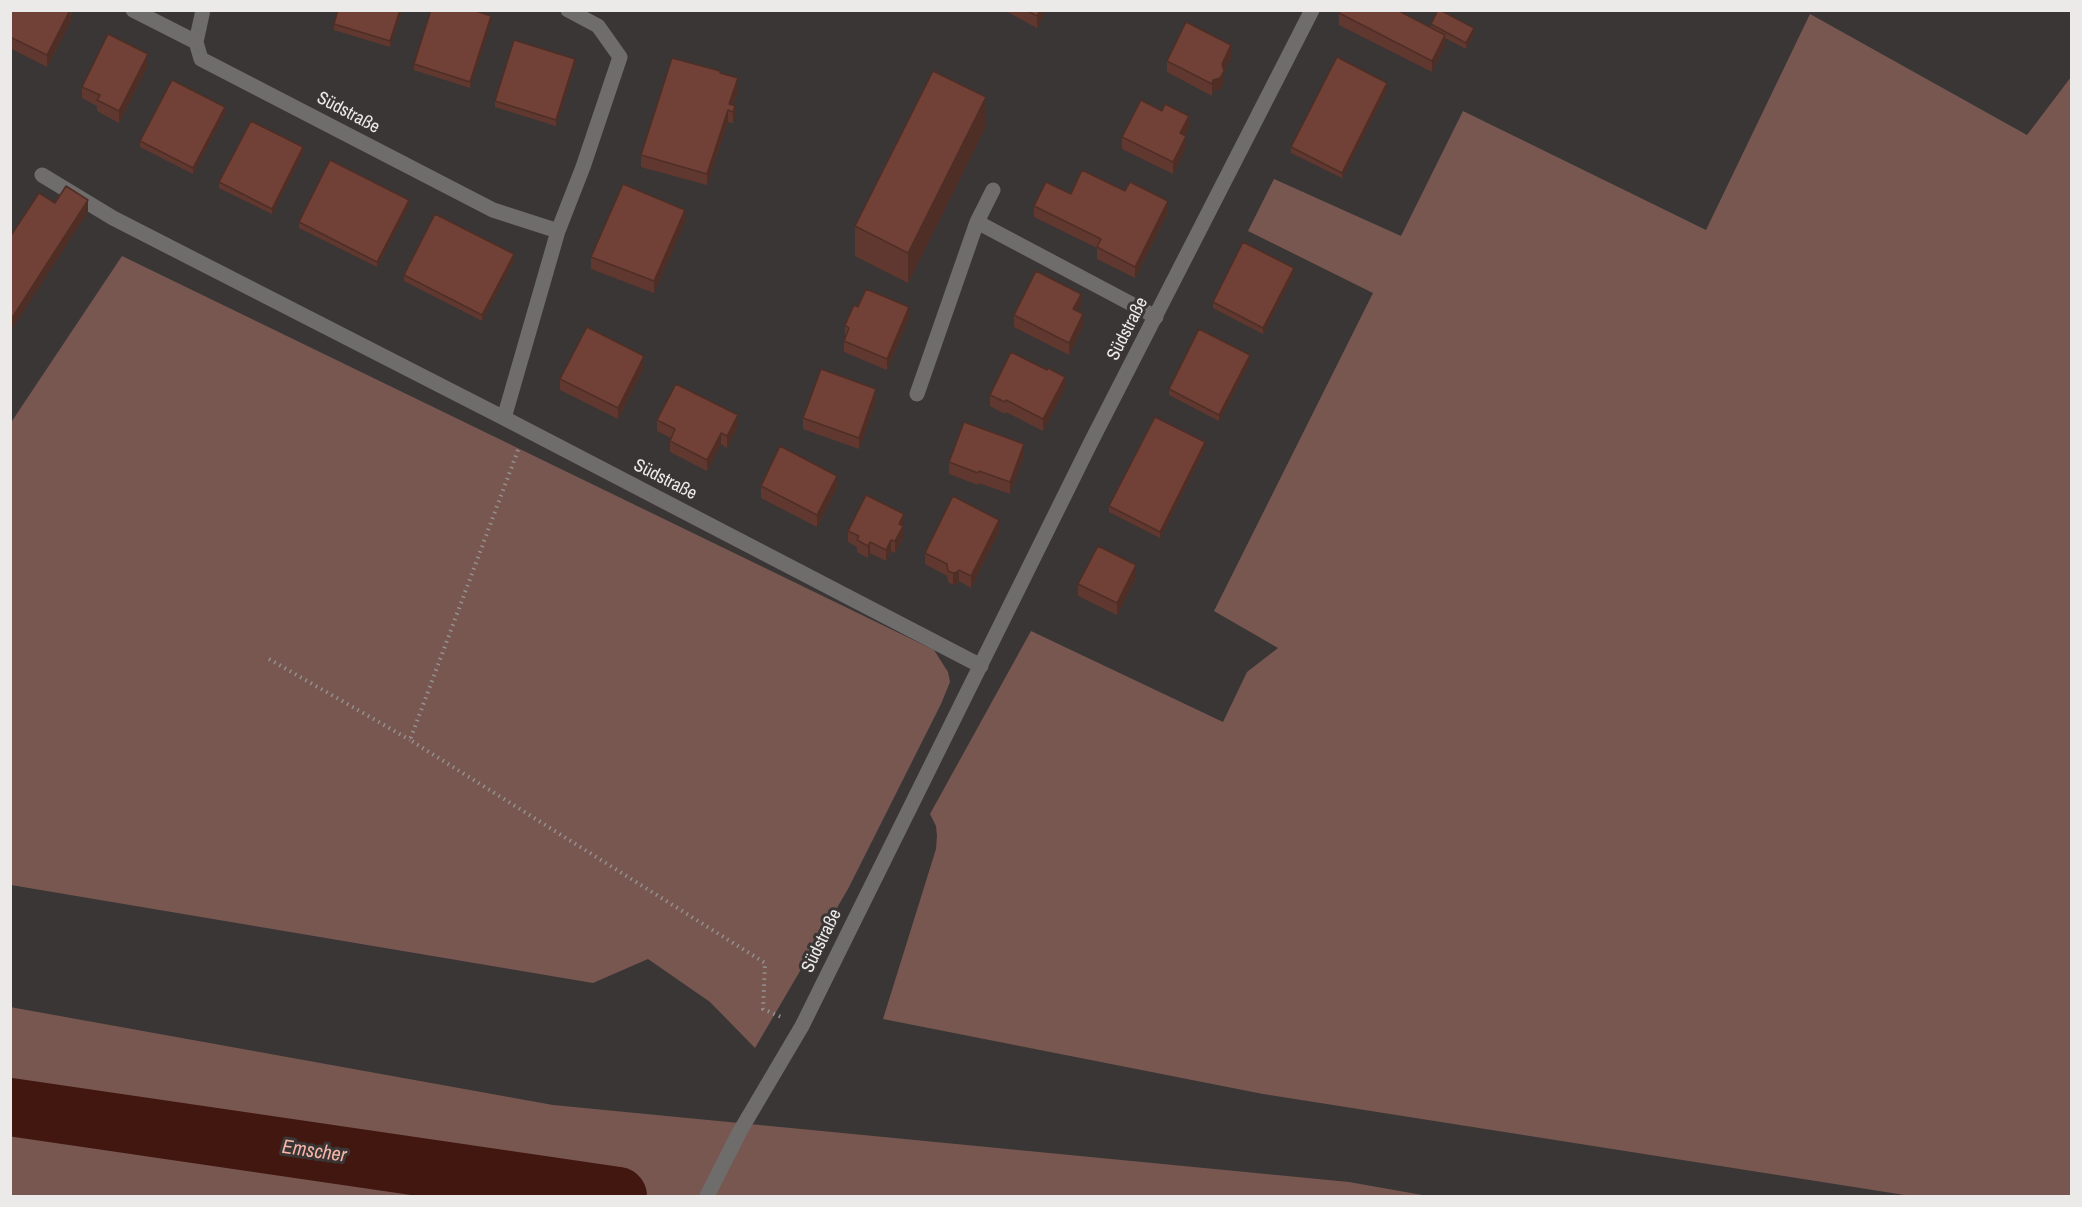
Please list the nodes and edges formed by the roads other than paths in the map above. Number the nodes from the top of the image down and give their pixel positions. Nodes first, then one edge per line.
1 (133, 10) edge
2 (203, 10) edge
3 (567, 10) edge
4 (1312, 10) edge
5 (196, 42) junction
6 (42, 175) dead end
7 (993, 190) dead end
8 (977, 222) junction
9 (558, 231) junction
10 (1156, 317) junction
11 (916, 394) dead end
12 (504, 418) junction
13 (981, 666) junction
14 (706, 1197) edge

1 - 5 street
2 - 5 street
3 - 9 street
4 - 10 street, Südstraße
5 - 9 street, Südstraße
6 - 12 street, Südstraße
7 - 8 street
8 - 10 street
8 - 11 street
9 - 12 street
10 - 13 street, Südstraße
12 - 13 street, Südstraße
13 - 14 street, Südstraße

